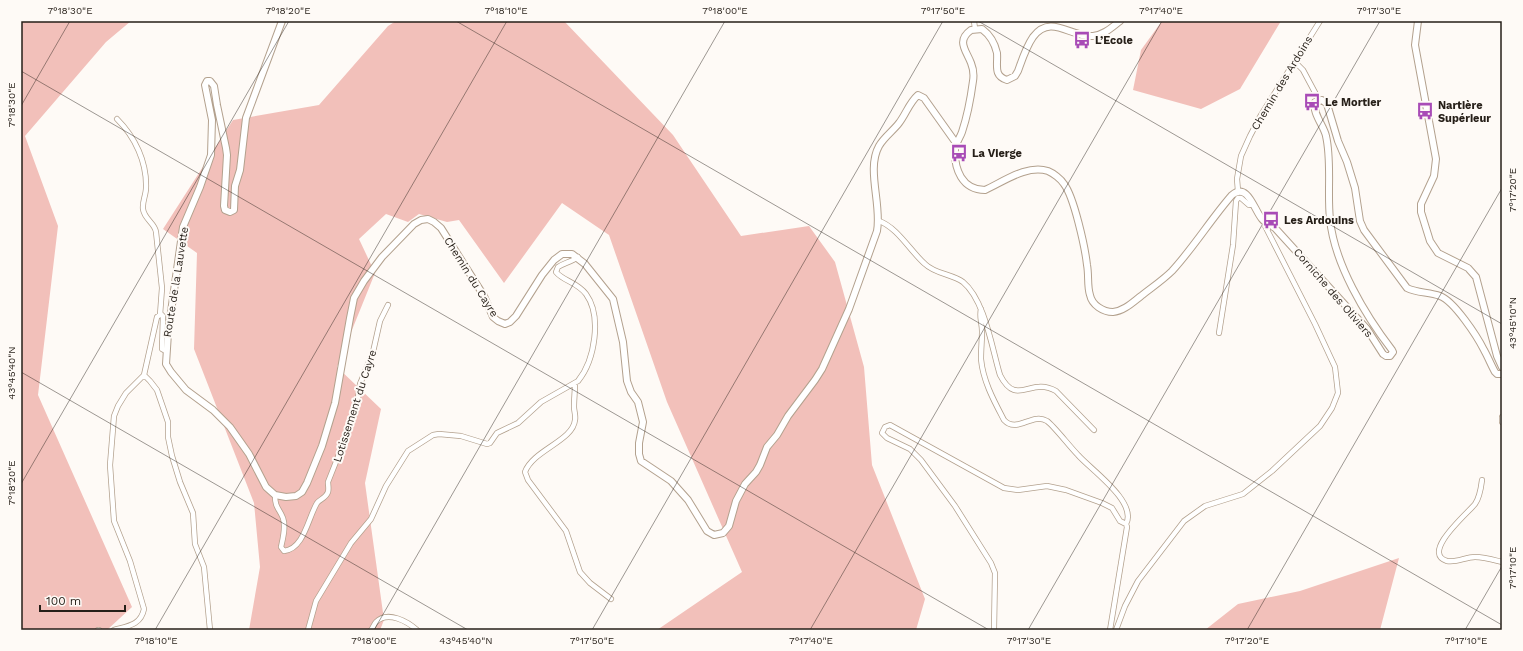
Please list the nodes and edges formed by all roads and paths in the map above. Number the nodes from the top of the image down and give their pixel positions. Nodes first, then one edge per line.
1 (282, 21) edge
2 (974, 21) edge
3 (1120, 21) edge
4 (1320, 21) edge
5 (1418, 21) edge
6 (976, 29) junction
7 (1295, 62) junction
8 (1319, 100) junction
9 (118, 119) dead end
10 (956, 143) junction
11 (1238, 191) junction
12 (1253, 204) junction
13 (879, 221) junction
14 (1267, 223) junction
15 (578, 257) junction
16 (388, 305) dead end
17 (981, 309) junction
18 (160, 315) junction
19 (1219, 333) dead end
20 (166, 351) junction
21 (1502, 367) edge
22 (144, 375) junction
23 (1501, 376) edge
24 (575, 382) junction
25 (1502, 417) edge
26 (1502, 422) edge
27 (1094, 430) dead end
28 (1482, 480) dead end
29 (275, 495) junction
30 (1126, 524) junction
31 (1502, 562) edge
32 (611, 599) dead end
33 (114, 630) edge
34 (210, 630) edge
35 (308, 630) edge
36 (371, 630) edge
37 (418, 630) edge
38 (994, 630) edge
39 (1110, 630) edge
40 (1116, 630) edge

1 - 20 street, Route de la Lauvette
2 - 6 street
3 - 6 street
4 - 7 street, Chemin des Ardoins
5 - 21 street
6 - 10 street
7 - 8 street
7 - 11 street, Chemin des Ardoins
8 - 14 street, Corniche des Oliviers
8 - 23 street
9 - 18 street
10 - 11 street
10 - 13 street
11 - 12 street, Corniche des Oliviers
12 - 14 street, Corniche des Oliviers
12 - 19 street
13 - 15 street
13 - 17 street
14 - 40 street
15 - 24 street
15 - 29 street, Chemin du Cayre
16 - 29 street, Lotissement du Cayre
17 - 27 street
17 - 30 street
18 - 20 street
18 - 22 street
20 - 29 street
22 - 33 street
22 - 34 street
24 - 32 street
24 - 35 street
25 - 26 street
28 - 31 street
30 - 38 street
30 - 39 street
36 - 37 street

